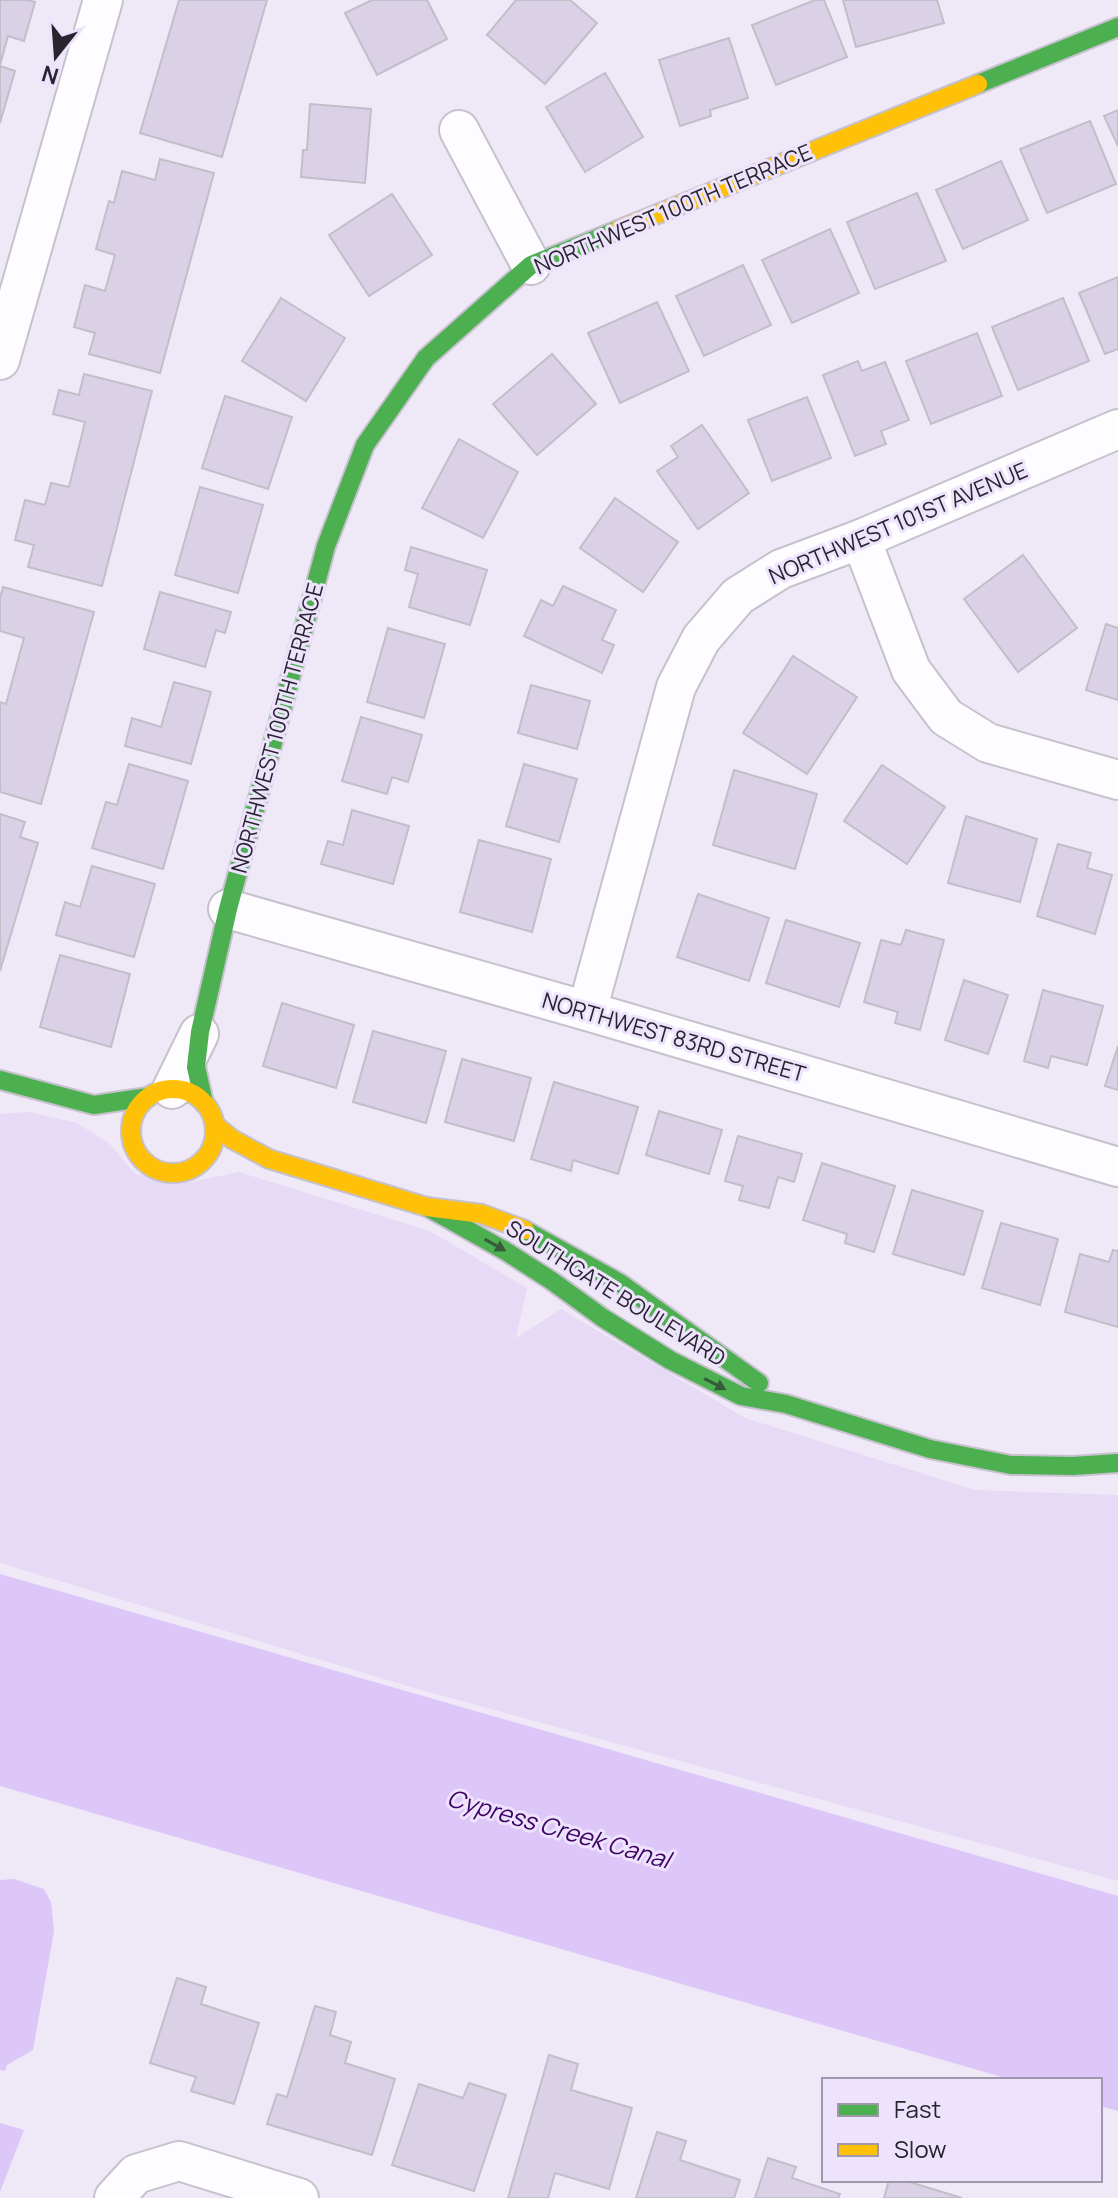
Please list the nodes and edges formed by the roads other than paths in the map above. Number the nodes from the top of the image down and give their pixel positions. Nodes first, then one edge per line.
1 (103, 0) edge
2 (1118, 27) edge
3 (459, 130) dead end
4 (531, 265) junction
5 (0, 360) edge
6 (1118, 429) edge
7 (861, 539) junction
8 (1118, 780) edge
9 (228, 909) junction
10 (587, 1011) junction
11 (200, 1032) joint
12 (0, 1080) edge
13 (175, 1096) junction
14 (71, 1100) junction
15 (14, 1104) dead end
16 (94, 1105) junction
17 (215, 1125) junction
18 (131, 1132) junction
19 (269, 1159) junction
20 (200, 1164) junction
21 (1118, 1167) edge
22 (427, 1207) junction
23 (786, 1404) junction
24 (1118, 1463) edge
25 (125, 2186) edge
26 (299, 2198) edge

1 - 5 street
2 - 4 street, NORTHWEST 100TH TERRACE
3 - 4 street
4 - 9 street, NORTHWEST 100TH TERRACE
6 - 7 street, NORTHWEST 101ST AVENUE
7 - 8 street
7 - 10 street, NORTHWEST 101ST AVENUE
9 - 10 street, NORTHWEST 83RD STREET
9 - 11 street, NORTHWEST 100TH TERRACE
10 - 21 street, NORTHWEST 83RD STREET
11 - 13 street, NORTHWEST 100TH TERRACE
12 - 14 street
13 - 16 street
13 - 17 street
13 - 18 street
14 - 15 street
14 - 16 street
16 - 18 street
17 - 19 street, SOUTHGATE BOULEVARD
17 - 20 street
18 - 20 street
19 - 20 street, SOUTHGATE BOULEVARD
19 - 22 street, SOUTHGATE BOULEVARD
22 -> 23 street, SOUTHGATE BOULEVARD
22 - 23 street, SOUTHGATE BOULEVARD
23 - 24 street, SOUTHGATE BOULEVARD
25 - 26 street

